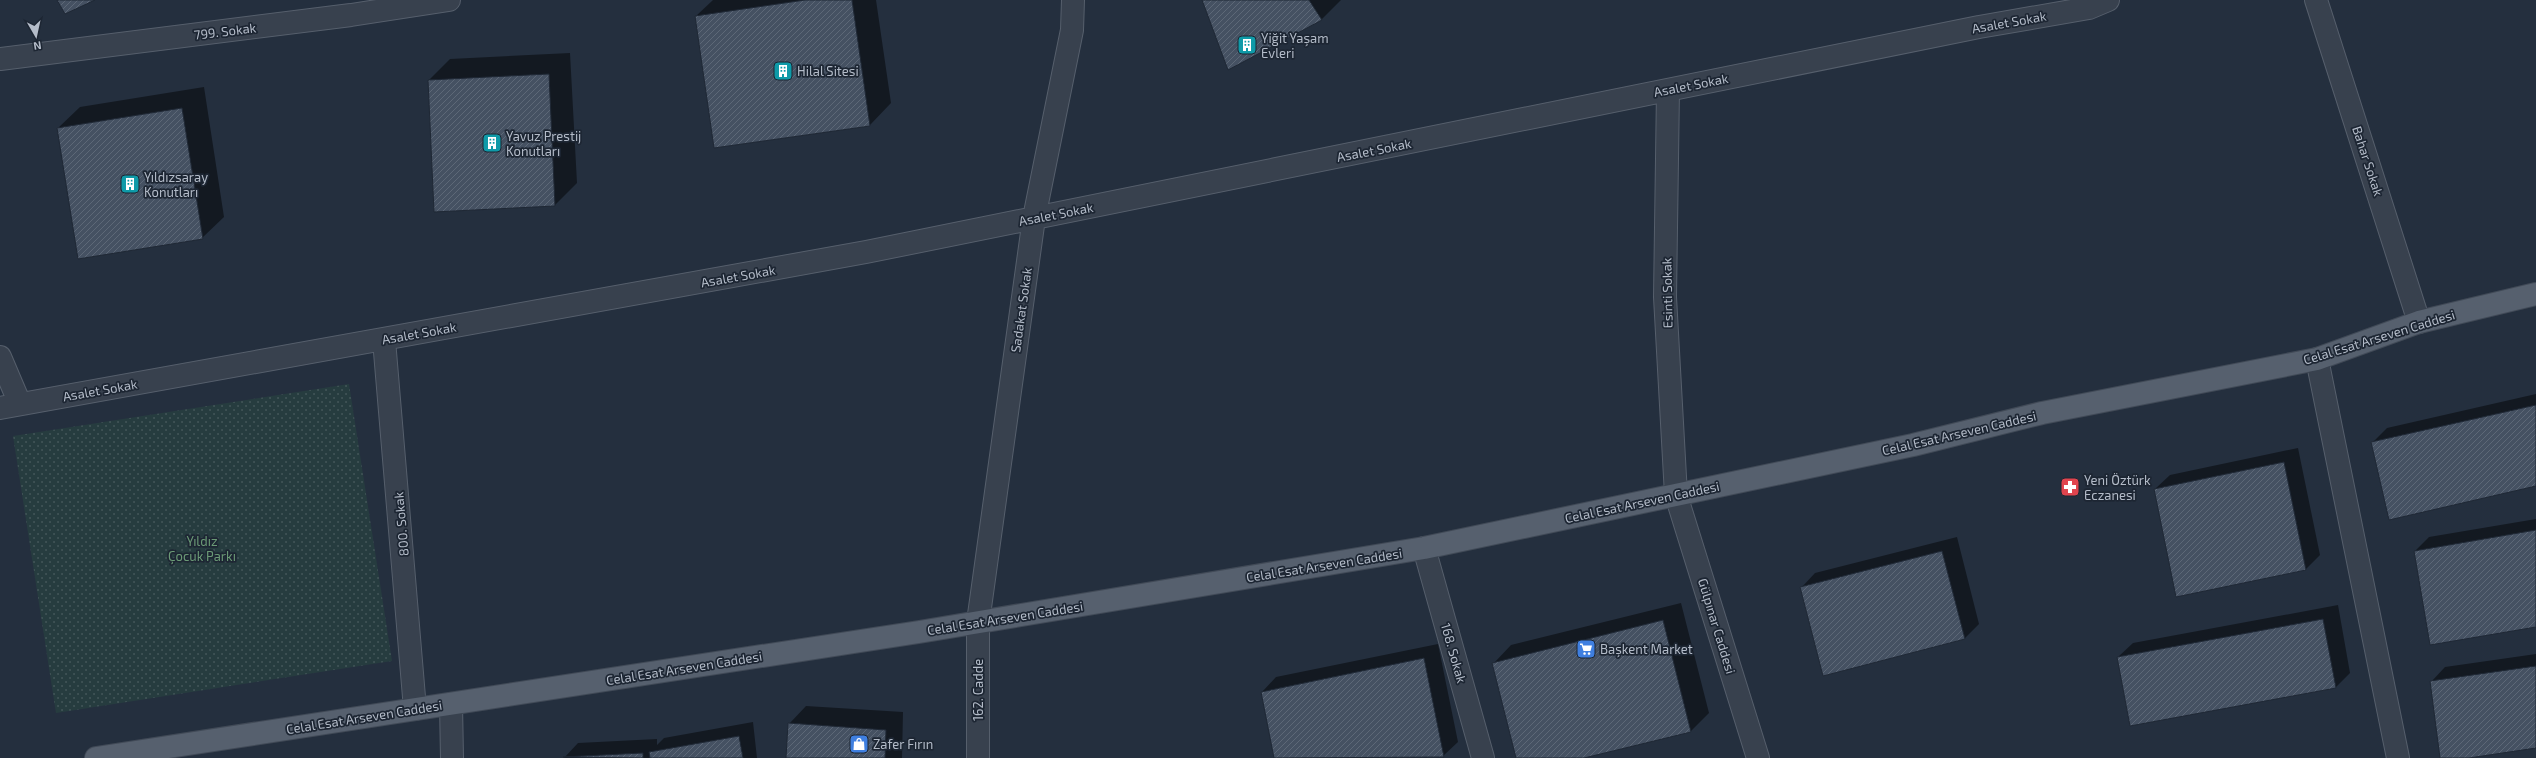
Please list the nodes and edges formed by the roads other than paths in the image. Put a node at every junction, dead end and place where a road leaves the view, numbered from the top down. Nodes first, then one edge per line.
1 (449, 0) edge
2 (1073, 0) edge
3 (2108, 0) edge
4 (2316, 0) edge
5 (0, 59) edge
6 (1668, 90) junction
7 (1034, 218) junction
8 (2536, 294) edge
9 (2419, 322) junction
10 (384, 340) junction
11 (0, 357) edge
12 (2317, 359) junction
13 (10, 406) edge
14 (1676, 495) junction
15 (1424, 548) junction
16 (978, 622) junction
17 (451, 704) junction
18 (415, 709) junction
19 (96, 758) edge
20 (452, 758) edge
21 (978, 758) edge
22 (1483, 758) edge
23 (1758, 758) edge
24 (2398, 758) edge

1 - 5 street, 799. Sokak
2 - 7 street, Sadakat Sokak
3 - 6 street, Asalet Sokak
4 - 9 street, Bahar Sokak
6 - 7 street, Asalet Sokak
6 - 14 street, Esinti Sokak
7 - 10 street, Asalet Sokak
7 - 16 street, Sadakat Sokak
8 - 9 main road, Celal Esat Arseven Caddesi
9 - 12 main road, Celal Esat Arseven Caddesi
10 - 13 street, Asalet Sokak
10 - 18 street, 800. Sokak
11 - 13 street
12 - 14 main road, Celal Esat Arseven Caddesi
12 - 24 street
14 - 15 main road, Celal Esat Arseven Caddesi
14 - 23 street, Gülpınar Caddesi
15 - 16 main road, Celal Esat Arseven Caddesi
15 - 22 street, 168. Sokak
16 - 17 main road, Celal Esat Arseven Caddesi
16 - 21 street, 162. Cadde
17 - 18 main road, Celal Esat Arseven Caddesi
17 - 20 street
18 - 19 main road, Celal Esat Arseven Caddesi

